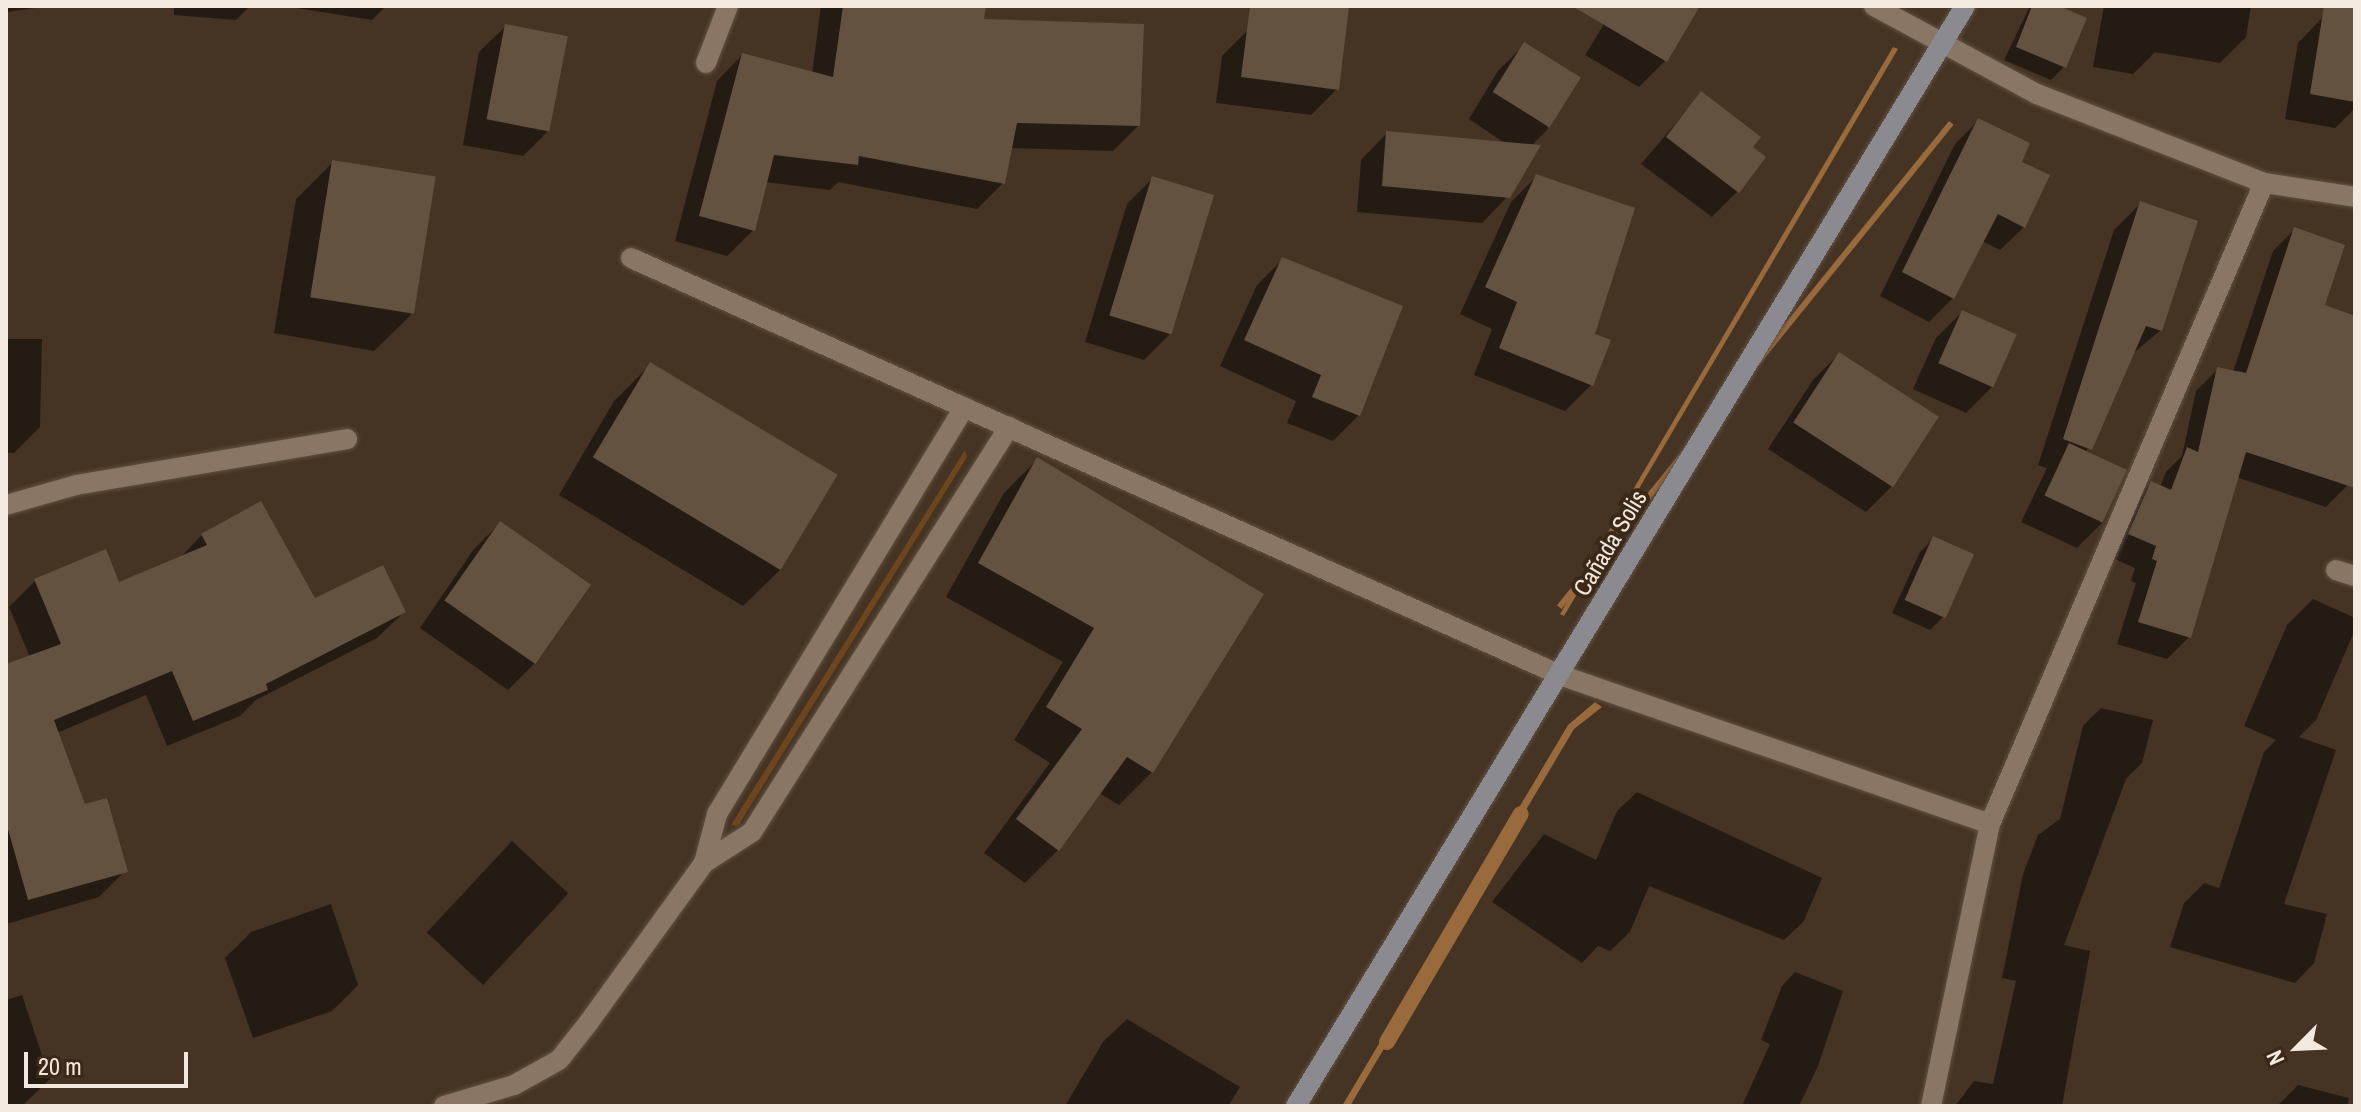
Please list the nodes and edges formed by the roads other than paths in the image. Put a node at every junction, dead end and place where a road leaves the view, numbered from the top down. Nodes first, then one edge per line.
1 (728, 6) edge
2 (1874, 6) edge
3 (1965, 6) edge
4 (1947, 43) junction
5 (706, 63) dead end
6 (2264, 183) junction
7 (2355, 197) edge
8 (631, 258) dead end
9 (964, 407) junction
10 (1009, 427) junction
11 (347, 439) dead end
12 (6, 505) edge
13 (1560, 675) junction
14 (1990, 824) junction
15 (704, 863) junction
16 (444, 1106) edge
17 (1296, 1106) edge
18 (1931, 1106) edge

1 - 5 street
2 - 4 street
3 - 4 street, Cañada Solis
4 - 6 street
4 - 13 street, Cañada Solis
6 - 7 street
6 - 14 street
8 - 9 street
9 - 10 street
9 - 15 street
10 - 13 street
10 - 15 street
11 - 12 street
13 - 14 street
13 - 17 street, Cañada Solis
14 - 18 street
15 - 16 street

